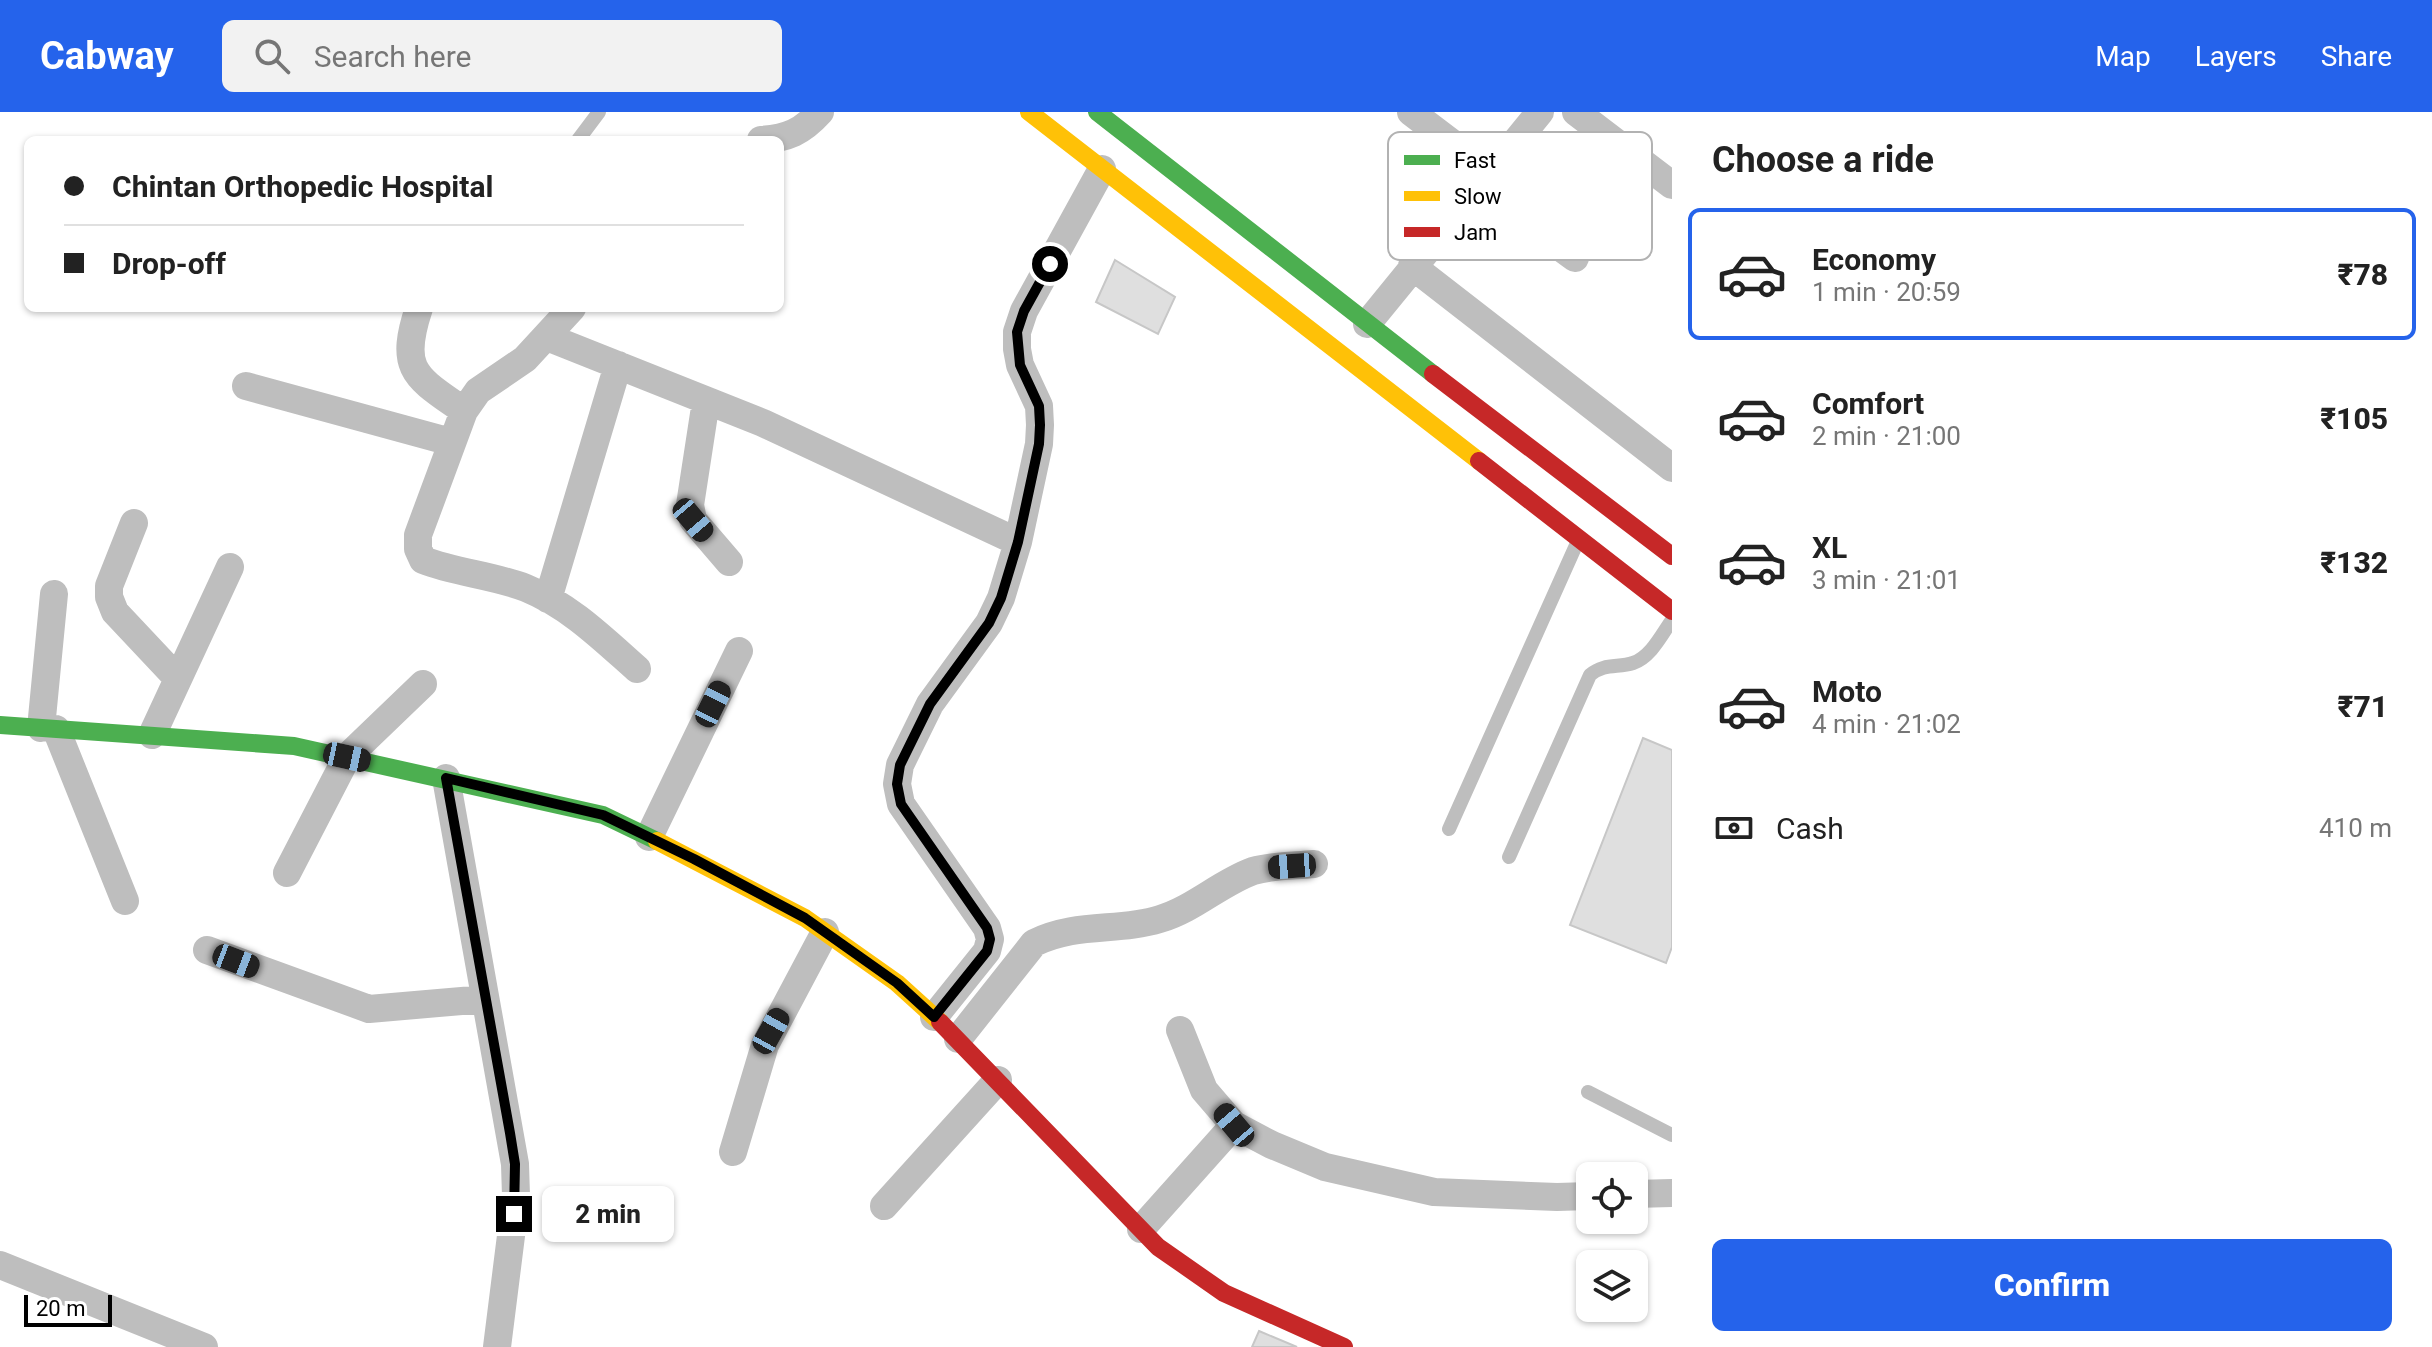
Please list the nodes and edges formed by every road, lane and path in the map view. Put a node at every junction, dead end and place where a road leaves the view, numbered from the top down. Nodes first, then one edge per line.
1 (599, 112) edge
2 (820, 112) edge
3 (1029, 112) edge
4 (1097, 112) edge
5 (1411, 112) edge
6 (1540, 112) edge
7 (1576, 112) edge
8 (1433, 132) edge
9 (1523, 132) edge
10 (1602, 132) edge
11 (581, 136) edge
12 (784, 138) edge
13 (1102, 169) junction
14 (1652, 170) edge
15 (1672, 185) edge
16 (1417, 260) edge
17 (1412, 266) junction
18 (418, 312) edge
19 (569, 312) edge
20 (1367, 324) junction
21 (547, 337) junction
22 (618, 365) junction
23 (246, 386) dead end
24 (706, 401) junction
25 (464, 411) junction
26 (451, 442) junction
27 (1672, 468) edge
28 (134, 523) dead end
29 (1579, 539) junction
30 (1018, 542) junction
31 (1672, 556) edge
32 (729, 562) dead end
33 (230, 567) dead end
34 (54, 594) dead end
35 (548, 599) junction
36 (1672, 611) edge
37 (1672, 620) edge
38 (739, 651) dead end
39 (637, 669) dead end
40 (178, 679) junction
41 (423, 684) dead end
42 (0, 725) edge
43 (48, 728) junction
44 (152, 735) junction
45 (347, 757) junction
46 (446, 778) junction
47 (1449, 829) dead end
48 (649, 837) junction
49 (1509, 857) dead end
50 (1314, 864) dead end
51 (287, 873) dead end
52 (125, 901) dead end
53 (825, 932) junction
54 (207, 950) dead end
55 (485, 999) junction
56 (934, 1017) junction
57 (1180, 1030) dead end
58 (958, 1039) junction
59 (998, 1080) junction
60 (1588, 1092) dead end
61 (1234, 1125) junction
62 (1672, 1135) edge
63 (733, 1152) dead end
64 (1672, 1193) edge
65 (1648, 1194) edge
66 (1576, 1196) edge
67 (884, 1206) dead end
68 (1141, 1229) junction
69 (0, 1265) edge
70 (204, 1347) edge
71 (497, 1347) edge
72 (1344, 1347) edge

1 - 11 lane
2 - 12 street
3 - 13 main road
4 - 20 main road
5 - 8 street
6 - 9 street
7 - 10 street
13 - 29 main road
13 - 30 street
14 - 15 street
16 - 17 street
17 - 20 street
17 - 27 street
18 - 25 street
19 - 21 street
20 - 31 main road
21 - 22 street
21 - 25 street
22 - 24 street
22 - 35 street
23 - 26 street
24 - 30 street
24 - 32 street
25 - 26 street
26 - 35 street
28 - 40 street
29 - 36 main road
29 - 47 lane
30 - 56 street
33 - 40 street
34 - 43 street
35 - 39 street
37 - 49 lane
38 - 48 street
40 - 44 street
41 - 45 street
42 - 43 main road
43 - 44 main road
43 - 52 street
44 - 45 main road
45 - 46 main road
45 - 51 street
46 - 48 main road
46 - 55 street
48 - 53 main road
50 - 58 street
53 - 56 main road
53 - 63 street
54 - 55 street
55 - 71 street
56 - 58 main road
57 - 61 street
58 - 59 main road
59 - 67 street
59 - 68 main road
60 - 62 lane
61 - 66 street
61 - 68 street
64 - 65 street
68 - 72 main road
69 - 70 street

